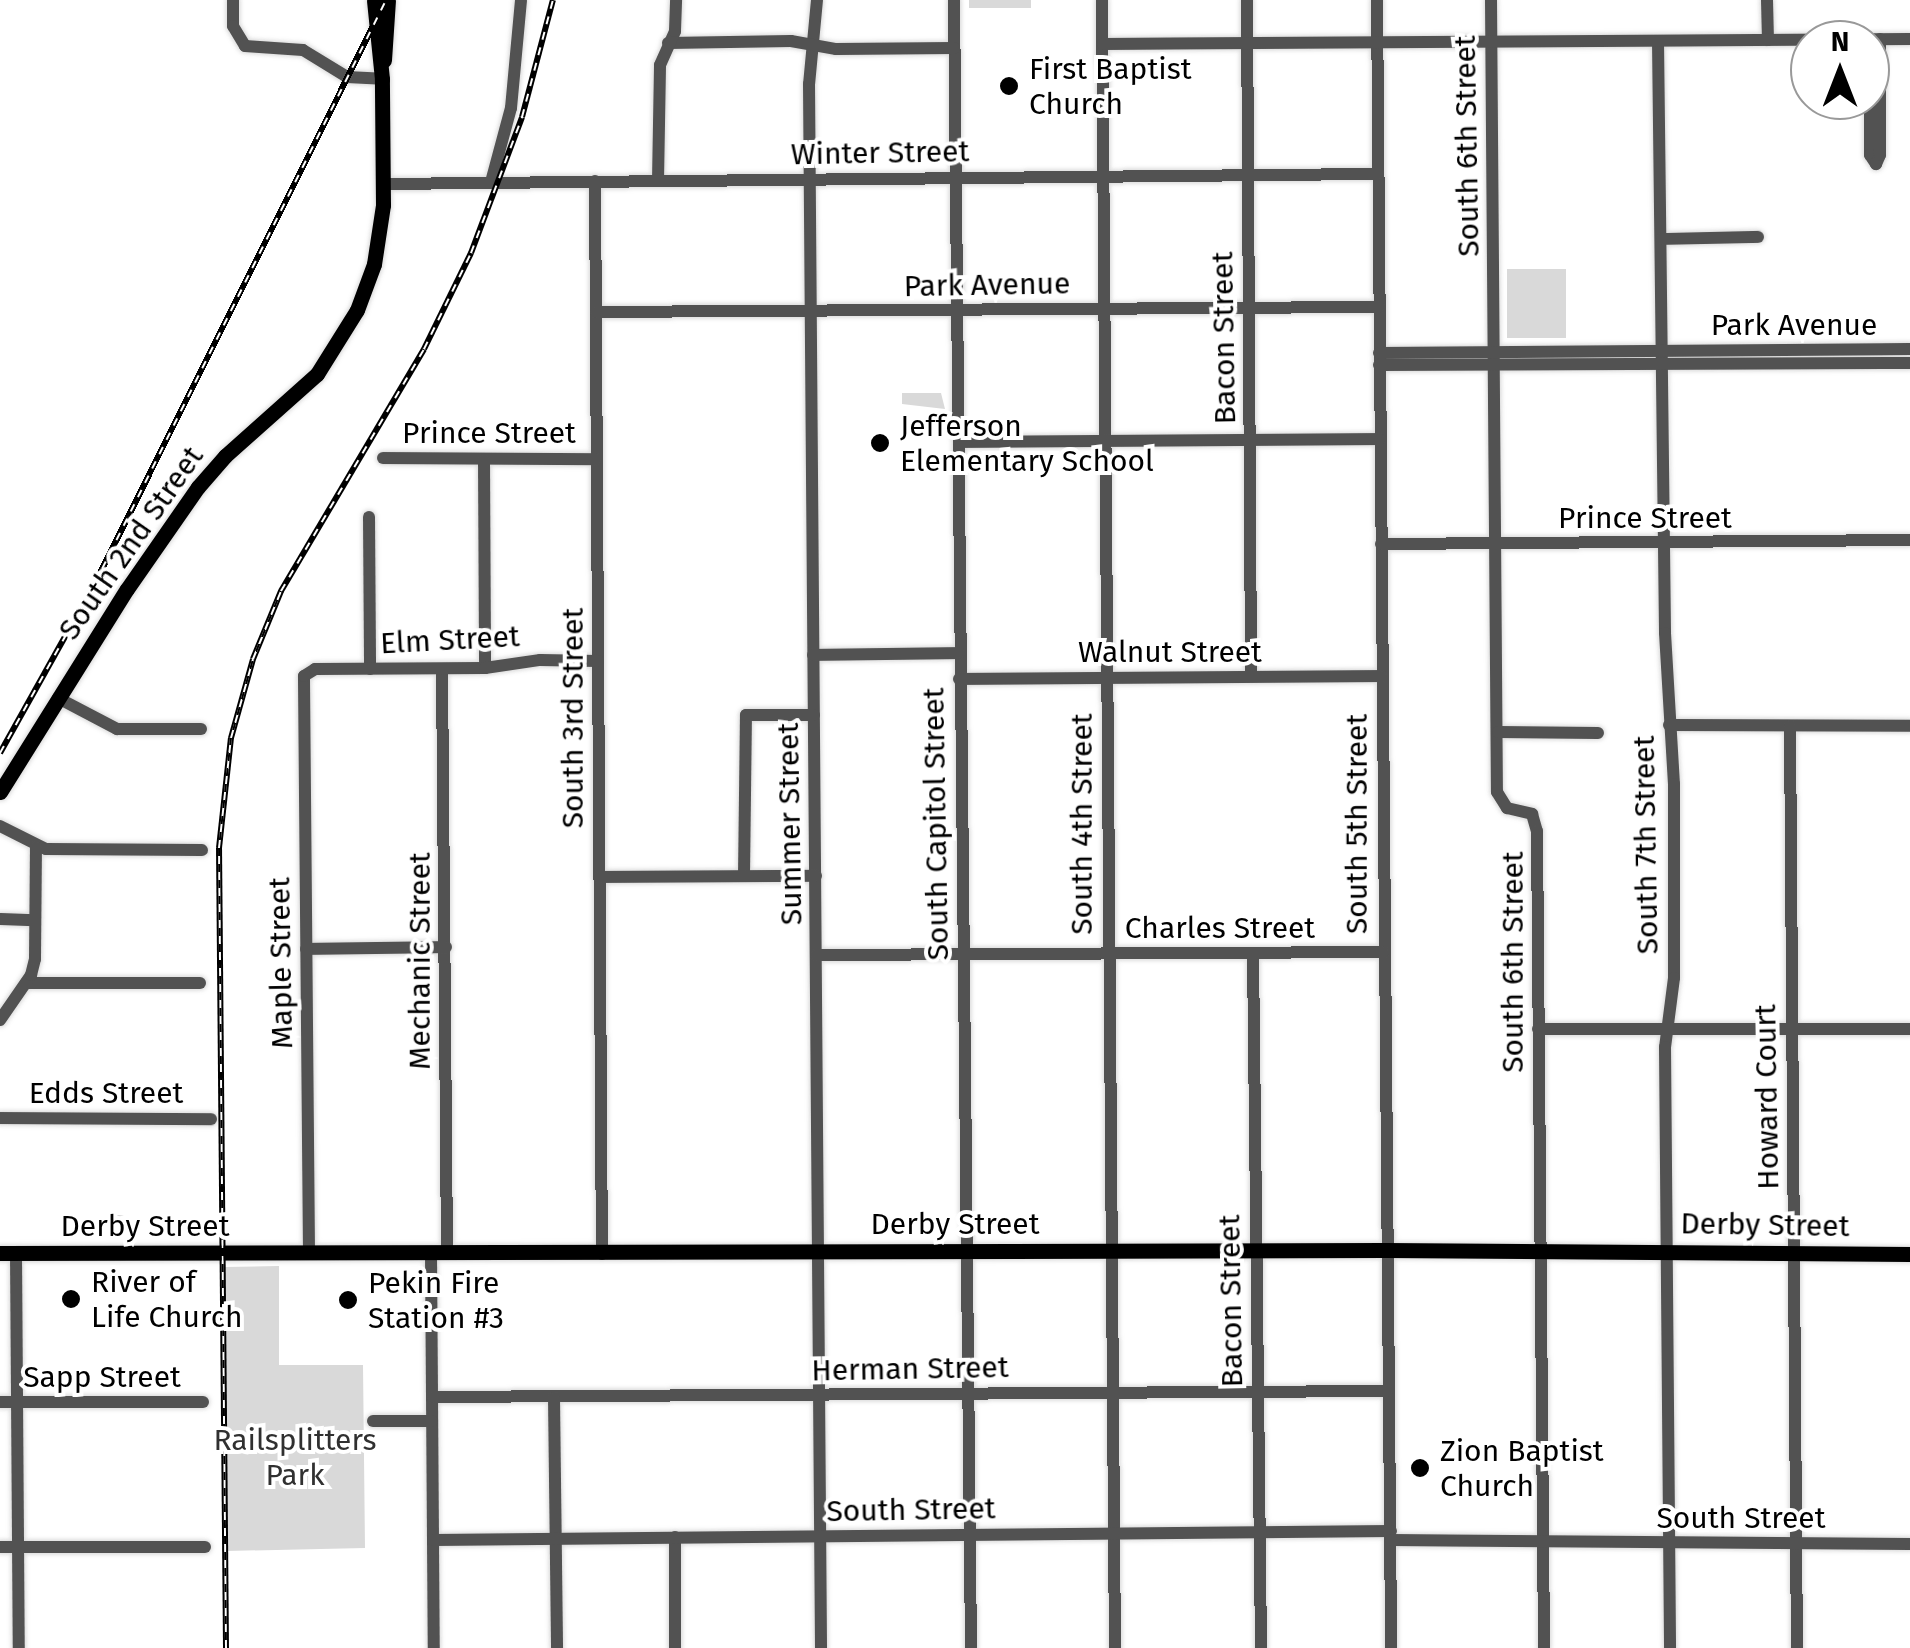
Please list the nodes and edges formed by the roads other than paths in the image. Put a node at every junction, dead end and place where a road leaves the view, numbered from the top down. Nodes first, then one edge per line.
1 (233, 0) edge
2 (374, 0) edge
3 (388, 0) edge
4 (521, 0) edge
5 (676, 0) edge
6 (817, 0) edge
7 (954, 0) edge
8 (1102, 0) edge
9 (1246, 0) edge
10 (1377, 0) edge
11 (1491, 0) edge
12 (1768, 0) edge
13 (1768, 40) junction
14 (1790, 40) edge
15 (1658, 41) junction
16 (1491, 42) junction
17 (668, 43) junction
18 (1377, 43) junction
19 (1103, 44) junction
20 (1247, 44) junction
21 (812, 45) junction
22 (954, 48) junction
23 (382, 79) junction
24 (1870, 120) edge
25 (1878, 120) edge
26 (1378, 174) junction
27 (1248, 175) junction
28 (1104, 176) junction
29 (955, 177) junction
30 (809, 179) junction
31 (658, 181) junction
32 (491, 182) junction
33 (595, 182) junction
34 (383, 184) junction
35 (1758, 237) dead end
36 (1662, 239) junction
37 (1249, 307) junction
38 (1378, 307) junction
39 (1103, 309) junction
40 (957, 310) junction
41 (596, 312) junction
42 (811, 312) junction
43 (1910, 349) edge
44 (1663, 358) junction
45 (1379, 359) junction
46 (1494, 359) junction
47 (1910, 363) edge
48 (1380, 439) junction
49 (1104, 440) junction
50 (1250, 440) junction
51 (958, 442) junction
52 (383, 458) dead end
53 (596, 459) junction
54 (484, 460) junction
55 (369, 517) dead end
56 (1910, 540) edge
57 (1664, 542) junction
58 (1381, 544) junction
59 (1496, 544) junction
60 (958, 653) junction
61 (813, 655) junction
62 (598, 660) junction
63 (442, 668) junction
64 (485, 668) junction
65 (370, 669) junction
66 (306, 673) joint
67 (1251, 676) junction
68 (1381, 676) junction
69 (1107, 677) junction
70 (959, 679) junction
71 (58, 698) junction
72 (814, 715) junction
73 (1669, 725) junction
74 (1790, 726) junction
75 (1910, 726) edge
76 (201, 729) dead end
77 (1498, 732) junction
78 (1598, 732) dead end
79 (0, 792) edge
80 (0, 826) edge
81 (36, 847) junction
82 (202, 850) dead end
83 (599, 876) junction
84 (744, 876) junction
85 (816, 876) junction
86 (0, 919) edge
87 (35, 920) junction
88 (446, 947) junction
89 (306, 949) junction
90 (1384, 952) junction
91 (1108, 953) junction
92 (962, 954) junction
93 (1253, 954) junction
94 (816, 955) junction
95 (26, 982) junction
96 (200, 984) dead end
97 (0, 1020) edge
98 (1538, 1029) junction
99 (1667, 1029) junction
100 (1791, 1029) junction
101 (1910, 1029) edge
102 (0, 1118) edge
103 (211, 1118) dead end
104 (1255, 1250) junction
105 (1385, 1250) junction
106 (967, 1251) junction
107 (1110, 1251) junction
108 (1540, 1251) junction
109 (1667, 1252) junction
110 (8, 1253) edge
111 (309, 1253) junction
112 (439, 1253) junction
113 (818, 1253) junction
114 (602, 1254) junction
115 (1793, 1254) junction
116 (1910, 1254) edge
117 (1387, 1391) junction
118 (1114, 1392) junction
119 (1257, 1392) junction
120 (968, 1393) junction
121 (822, 1396) junction
122 (432, 1397) junction
123 (554, 1398) junction
124 (0, 1402) edge
125 (18, 1402) junction
126 (203, 1402) dead end
127 (432, 1421) junction
128 (373, 1422) dead end
129 (1114, 1532) junction
130 (1260, 1532) junction
131 (970, 1533) junction
132 (1391, 1536) junction
133 (674, 1537) junction
134 (556, 1538) junction
135 (821, 1538) junction
136 (434, 1540) junction
137 (1542, 1541) junction
138 (1669, 1542) junction
139 (1796, 1543) junction
140 (1910, 1544) edge
141 (0, 1547) edge
142 (19, 1547) junction
143 (206, 1547) dead end
144 (20, 1648) edge
145 (434, 1648) edge
146 (557, 1648) edge
147 (675, 1648) edge
148 (821, 1648) edge
149 (972, 1648) edge
150 (1115, 1648) edge
151 (1261, 1648) edge
152 (1391, 1648) edge
153 (1544, 1648) edge
154 (1670, 1648) edge
155 (1797, 1648) edge

1 - 23 street
2 - 23 main road, South 2nd Street
3 - 23 main road
4 - 32 street
5 - 17 street
6 - 21 street, Summer Street
7 - 22 street, South Capitol Street
8 - 19 street, South 4th Street
9 - 20 street, Bacon Street
10 - 18 street, South 5th Street
11 - 16 street, South 6th Street
12 - 13 street
13 - 14 street
13 - 15 street
15 - 16 street
15 - 36 street, South 7th Street
16 - 18 street
16 - 46 street, South 6th Street
17 - 21 street
17 - 31 street
18 - 20 street
18 - 26 street, South 5th Street
19 - 20 street
19 - 28 street, South 4th Street
20 - 27 street, Bacon Street
21 - 22 street
21 - 30 street, Summer Street
22 - 29 street, South Capitol Street
23 - 34 main road, South 2nd Street
24 - 25 street
26 - 27 street, Winter Street
26 - 38 street, South 5th Street
27 - 28 street, Winter Street
27 - 37 street, Bacon Street
28 - 29 street, Winter Street
28 - 39 street, South 4th Street
29 - 30 street, Winter Street
29 - 40 street, South Capitol Street
30 - 31 street, Winter Street
30 - 42 street, Summer Street
31 - 33 street, Winter Street
32 - 33 street, Winter Street
32 - 34 street, Winter Street
33 - 41 street, South 3rd Street
34 - 71 main road, South 2nd Street
35 - 36 street
36 - 44 street, South 7th Street
37 - 38 street, Park Avenue
37 - 39 street, Park Avenue
37 - 50 street, Bacon Street
38 - 45 street, South 5th Street
39 - 40 street, Park Avenue
39 - 49 street, South 4th Street
40 - 42 street, Park Avenue
40 - 51 street, South Capitol Street
41 - 42 street, Park Avenue
41 - 53 street, South 3rd Street
42 - 61 street, Summer Street
43 - 44 street, Park Avenue
44 - 46 street, Park Avenue
44 - 47 street, Park Avenue
44 - 57 street, South 7th Street
45 - 46 street, Park Avenue
45 - 48 street, South 5th Street
46 - 59 street, South 6th Street
48 - 50 street
48 - 58 street, South 5th Street
49 - 50 street
49 - 51 street
49 - 69 street, South 4th Street
50 - 67 street, Bacon Street
51 - 60 street, South Capitol Street
52 - 54 street, Prince Street
53 - 54 street, Prince Street
53 - 62 street, South 3rd Street
54 - 64 street
55 - 65 street
56 - 57 street, Prince Street
57 - 59 street, Prince Street
57 - 73 street, South 7th Street
58 - 59 street, Prince Street
58 - 68 street, South 5th Street
59 - 77 street, South 6th Street
60 - 61 street
60 - 70 street, South Capitol Street
61 - 72 street, Summer Street
62 - 64 street, Elm Street
62 - 83 street, South 3rd Street
63 - 64 street, Elm Street
63 - 65 street, Elm Street
63 - 88 street, Mechanic Street
65 - 66 street, Elm Street
66 - 89 street, Maple Street
67 - 68 street, Walnut Street
67 - 69 street, Walnut Street
68 - 90 street, South 5th Street
69 - 70 street, Walnut Street
69 - 91 street, South 4th Street
70 - 92 street, South Capitol Street
71 - 76 street
71 - 79 main road, South 2nd Street
72 - 84 street
72 - 85 street, Summer Street
73 - 74 street
73 - 99 street, South 7th Street
74 - 75 street
74 - 100 street, Howard Court
77 - 78 street
77 - 98 street, South 6th Street
80 - 81 street
81 - 82 street
81 - 87 street
83 - 84 street
83 - 114 street, South 3rd Street
84 - 85 street
85 - 94 street, Summer Street
86 - 87 street
87 - 95 street
88 - 89 street
88 - 112 street, Mechanic Street
89 - 111 street, Maple Street
90 - 93 street, Charles Street
90 - 105 street, South 5th Street
91 - 92 street, Charles Street
91 - 93 street, Charles Street
91 - 107 street, South 4th Street
92 - 94 street, Charles Street
92 - 106 street, South Capitol Street
93 - 104 street, Bacon Street
94 - 113 street, Summer Street
95 - 96 street
95 - 97 street
98 - 99 street
98 - 108 street, South 6th Street
99 - 100 street
99 - 109 street, South 7th Street
100 - 101 street
100 - 115 street, Howard Court
102 - 103 street, Edds Street
104 - 105 main road, Derby Street
104 - 107 main road, Derby Street
104 - 119 street, Bacon Street
105 - 108 main road, Derby Street
105 - 117 street, South 5th Street
106 - 107 main road, Derby Street
106 - 113 main road, Derby Street
106 - 120 street, South Capitol Street
107 - 118 street, South 4th Street
108 - 109 main road, Derby Street
108 - 137 street, South 6th Street
109 - 115 main road, Derby Street
109 - 138 street, South 7th Street
110 - 111 main road, Derby Street
110 - 125 street
111 - 112 main road, Derby Street
112 - 114 main road, Derby Street
112 - 122 street, Mechanic Street
113 - 114 main road, Derby Street
113 - 121 street, Summer Street
115 - 116 main road, Derby Street
115 - 139 street, Howard Court
117 - 119 street, Herman Street
117 - 132 street, South 5th Street
118 - 119 street, Herman Street
118 - 120 street, Herman Street
118 - 129 street, South 4th Street
119 - 130 street, Bacon Street
120 - 121 street, Herman Street
120 - 131 street, South Capitol Street
121 - 123 street, Herman Street
121 - 135 street, Summer Street
122 - 123 street, Herman Street
122 - 127 street, Mechanic Street
123 - 134 street
124 - 125 street, Sapp Street
125 - 126 street, Sapp Street
125 - 142 street
127 - 128 street
127 - 136 street, Mechanic Street
129 - 130 street, South Street
129 - 131 street, South Street
129 - 150 street, South 4th Street
130 - 132 street, South Street
130 - 151 street, Bacon Street
131 - 135 street, South Street
131 - 149 street, South Capitol Street
132 - 137 street, South Street
132 - 152 street, South 5th Street
133 - 134 street, South Street
133 - 135 street, South Street
133 - 147 street
134 - 136 street, South Street
134 - 146 street
135 - 148 street, Summer Street
136 - 145 street, Mechanic Street
137 - 138 street, South Street
137 - 153 street, South 6th Street
138 - 139 street, South Street
138 - 154 street, South 7th Street
139 - 140 street, South Street
139 - 155 street, Howard Court
141 - 142 street
142 - 143 street
142 - 144 street

